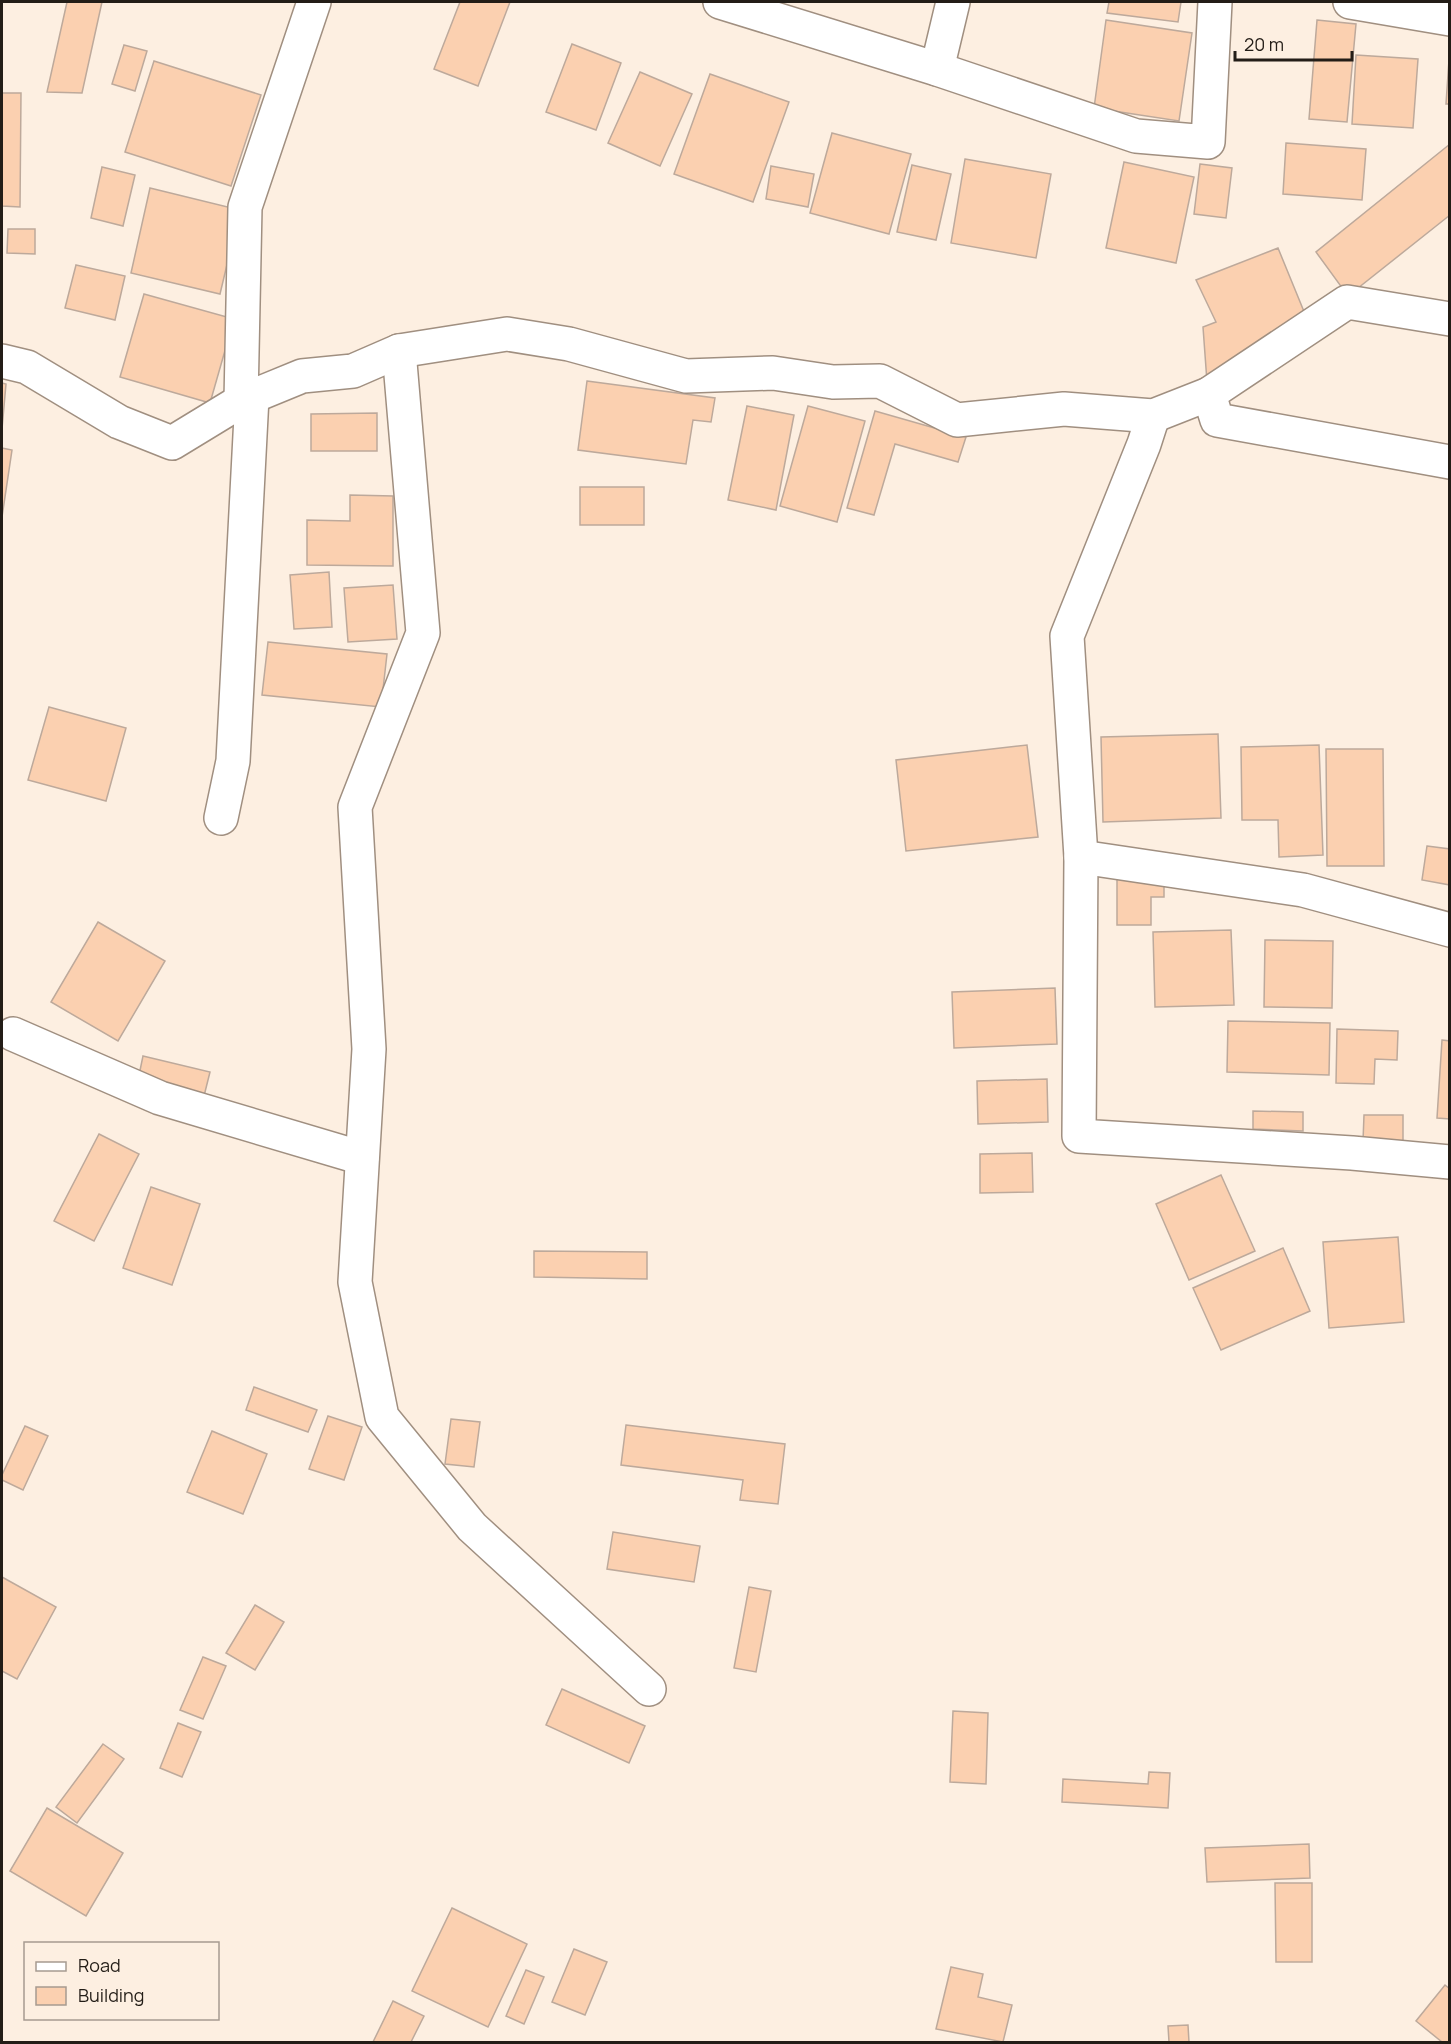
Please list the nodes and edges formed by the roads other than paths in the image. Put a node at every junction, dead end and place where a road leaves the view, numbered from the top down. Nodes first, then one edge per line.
1 (314, 2) edge
2 (720, 2) edge
3 (953, 2) edge
4 (1215, 2) edge
5 (1350, 2) edge
6 (1449, 19) edge
7 (937, 69) junction
8 (1449, 319) edge
9 (399, 351) junction
10 (2, 361) edge
11 (1209, 394) junction
12 (247, 399) junction
13 (1153, 416) junction
14 (1449, 462) edge
15 (221, 818) dead end
16 (1081, 857) junction
17 (1449, 930) edge
18 (13, 1034) dead end
19 (362, 1158) junction
20 (1449, 1162) edge
21 (649, 1689) dead end

1 - 12 street
2 - 7 street
3 - 7 street
4 - 7 street
5 - 6 street
8 - 11 street
9 - 12 street
9 - 13 street
9 - 19 street
10 - 12 street
11 - 13 street
11 - 14 street
12 - 15 street
13 - 16 street
16 - 17 street
16 - 20 street
18 - 19 street
19 - 21 street

